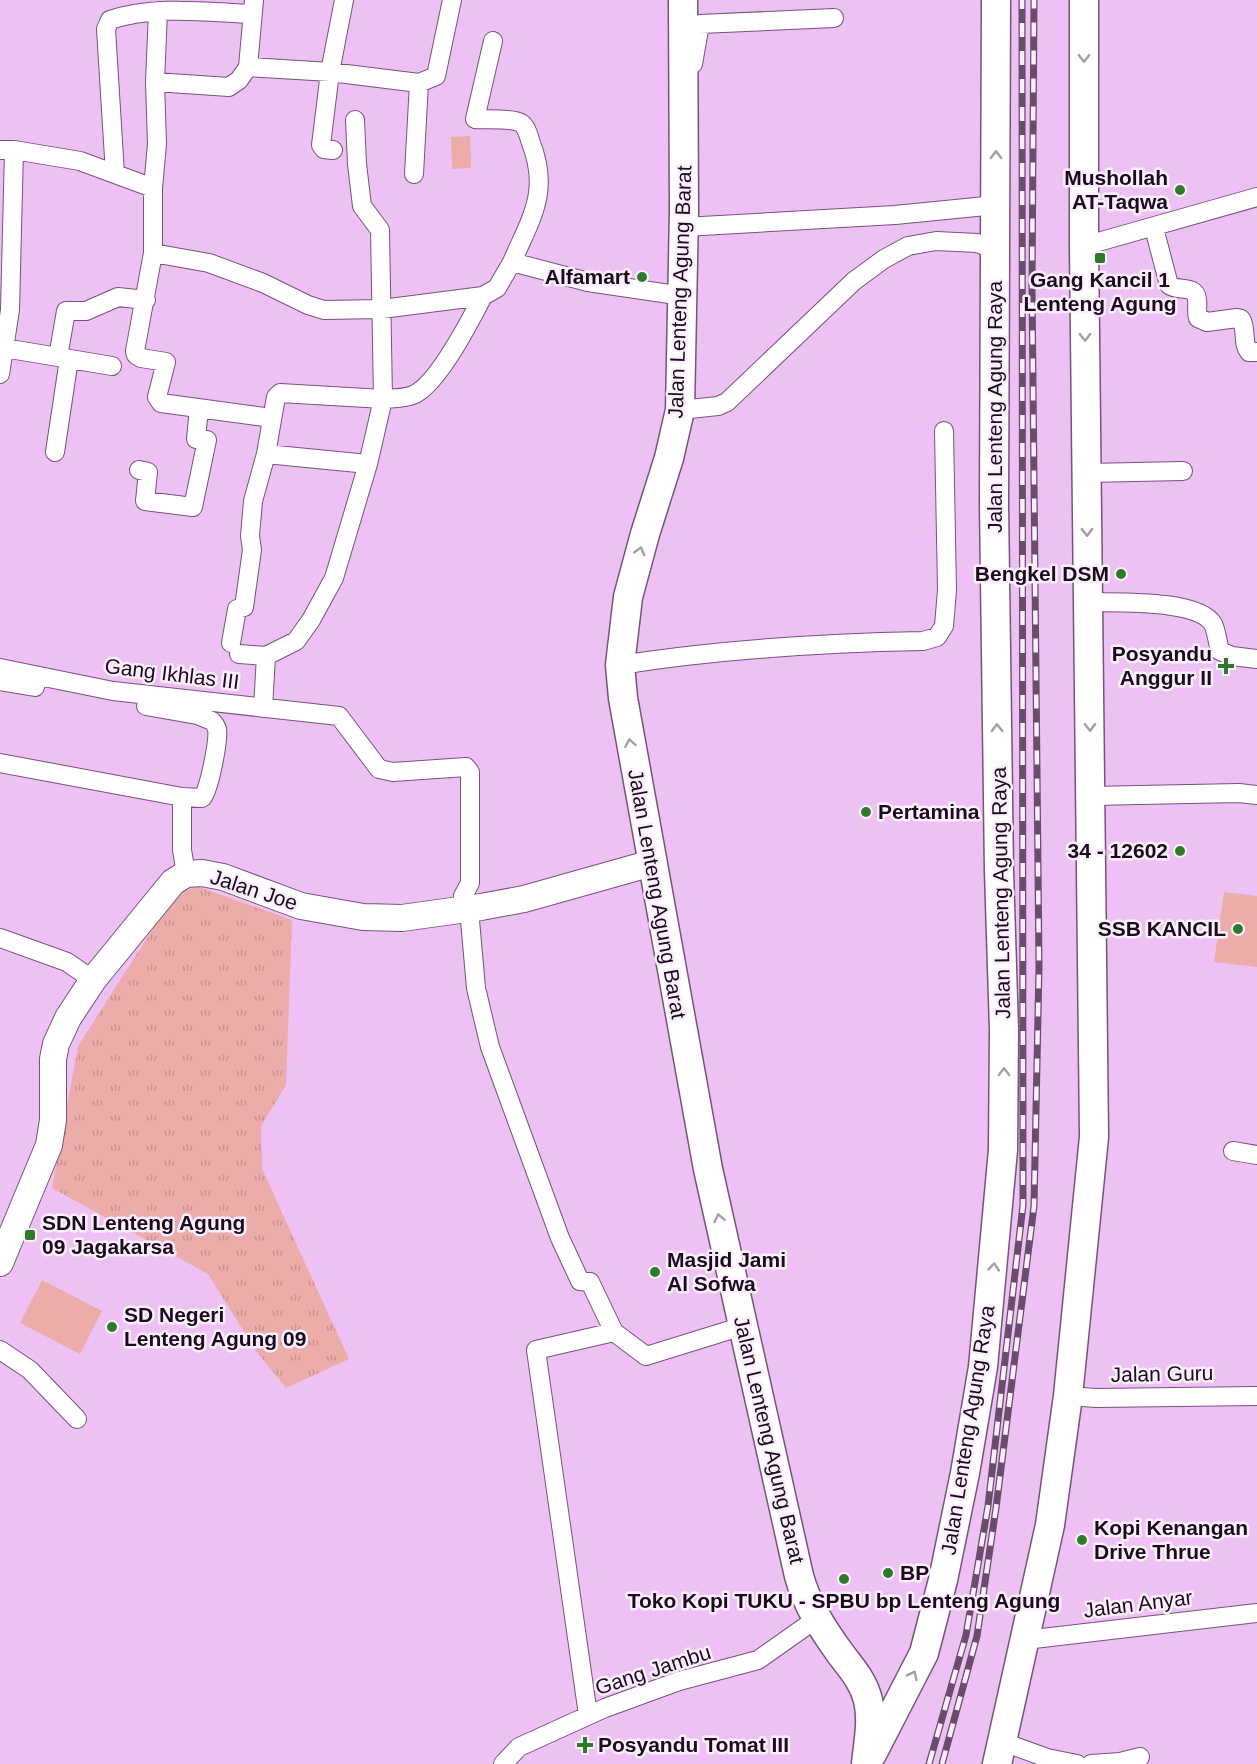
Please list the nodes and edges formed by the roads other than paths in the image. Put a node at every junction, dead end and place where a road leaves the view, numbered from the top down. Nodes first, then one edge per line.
1 (344, 0) edge
2 (452, 0) edge
3 (683, 0) edge
4 (996, 0) edge
5 (1084, 0) edge
6 (252, 7) edge
7 (158, 11) junction
8 (834, 18) dead end
9 (494, 41) dead end
10 (248, 67) junction
11 (330, 72) junction
12 (155, 82) junction
13 (419, 83) junction
14 (684, 116) junction
15 (355, 120) dead end
16 (7, 150) edge
17 (333, 150) dead end
18 (115, 174) junction
19 (414, 174) dead end
20 (153, 188) junction
21 (1257, 197) edge
22 (996, 205) junction
23 (684, 227) junction
24 (1154, 228) junction
25 (1084, 246) junction
26 (996, 250) junction
27 (153, 253) junction
28 (512, 261) junction
29 (483, 296) junction
30 (683, 296) junction
31 (146, 300) junction
32 (5, 309) edge
33 (382, 309) junction
34 (4, 348) junction
35 (1257, 352) edge
36 (64, 358) junction
37 (112, 366) dead end
38 (0, 374) edge
39 (383, 399) junction
40 (199, 408) junction
41 (680, 410) junction
42 (272, 418) junction
43 (944, 431) dead end
44 (55, 452) dead end
45 (266, 454) junction
46 (368, 464) junction
47 (139, 470) dead end
48 (1183, 471) dead end
49 (1087, 473) junction
50 (1088, 602) junction
51 (266, 656) junction
52 (1257, 659) edge
53 (620, 665) junction
54 (0, 668) edge
55 (0, 681) edge
56 (263, 708) junction
57 (0, 763) edge
58 (1257, 795) edge
59 (1090, 796) junction
60 (182, 797) junction
61 (652, 863) junction
62 (186, 874) junction
63 (471, 908) junction
64 (0, 938) edge
65 (93, 980) junction
66 (1233, 1151) dead end
67 (1257, 1155) edge
68 (0, 1263) edge
69 (743, 1326) junction
70 (615, 1333) junction
71 (0, 1350) edge
72 (1068, 1396) junction
73 (1257, 1396) edge
74 (77, 1419) dead end
75 (1257, 1613) edge
76 (812, 1622) junction
77 (1024, 1645) junction
78 (842, 1655) junction
79 (588, 1715) junction
80 (893, 1716) junction
81 (991, 1755) edge
82 (1140, 1757) dead end
83 (503, 1764) edge
84 (846, 1764) edge
85 (866, 1764) edge
86 (885, 1764) edge
87 (1077, 1764) edge
88 (1091, 1764) edge

1 - 11 street
2 - 13 street
3 - 14 main road, Jalan Lenteng Agung Barat
22 -> 4 main road, Jalan Lenteng Agung Raya
5 -> 25 main road
6 - 7 street
6 - 10 street
7 - 12 street
7 - 18 street
8 - 14 street
9 - 28 street
10 - 11 street
10 - 12 street
11 - 13 street
11 - 17 street
12 - 20 street
13 - 19 street
14 - 23 main road, Jalan Lenteng Agung Barat
15 - 33 street
16 - 18 street
16 - 32 street
18 - 20 street
20 - 27 street
21 - 24 street
22 - 23 street
22 - 26 main road, Jalan Lenteng Agung Raya
23 - 30 main road, Jalan Lenteng Agung Barat
24 - 25 street
24 - 35 street
25 -> 49 main road
26 - 41 street
80 -> 26 main road, Jalan Lenteng Agung Raya
27 - 31 street
27 - 33 street
28 - 29 street
28 - 30 street
29 - 33 street
29 - 39 street
30 - 41 main road, Jalan Lenteng Agung Barat
31 - 36 street
31 - 40 street
32 - 34 street
33 - 39 street
34 - 36 street
34 - 38 street
36 - 37 street
36 - 44 street
39 - 42 street
39 - 46 street
40 - 42 street
40 - 47 street
53 -> 41 main road, Jalan Lenteng Agung Barat
42 - 45 street
43 - 53 street
45 - 46 street
45 - 51 street
46 - 51 street
48 - 49 street
49 -> 50 main road
50 - 52 street
50 -> 59 main road
51 - 56 street
61 -> 53 main road, Jalan Lenteng Agung Barat
54 - 56 street, Gang Ikhlas III
55 - 60 street
56 - 63 street, Gang Ikhlas III
57 - 60 street
58 - 59 street
59 - 72 main road
60 - 62 street
61 - 63 street, Jalan Joe
69 -> 61 main road, Jalan Lenteng Agung Barat
62 - 63 street, Jalan Joe
62 - 65 street, Jalan Joe
63 - 70 street
64 - 65 street
65 - 68 street, Jalan Joe
66 - 67 street
69 - 70 street
69 - 76 main road, Jalan Lenteng Agung Barat
70 - 79 street
71 - 74 street
72 - 73 street, Jalan Guru
72 - 77 main road
75 - 77 street, Jalan Anyar
76 - 78 main road, Jalan Lenteng Agung Barat
76 - 79 street, Gang Jambu
77 - 81 main road
78 - 84 main road
78 - 85 main road, Jalan Lenteng Agung Barat
79 - 83 street, Gang Jambu
80 - 85 main road, Jalan Lenteng Agung Raya
80 - 86 main road
81 - 87 street
82 - 88 street

